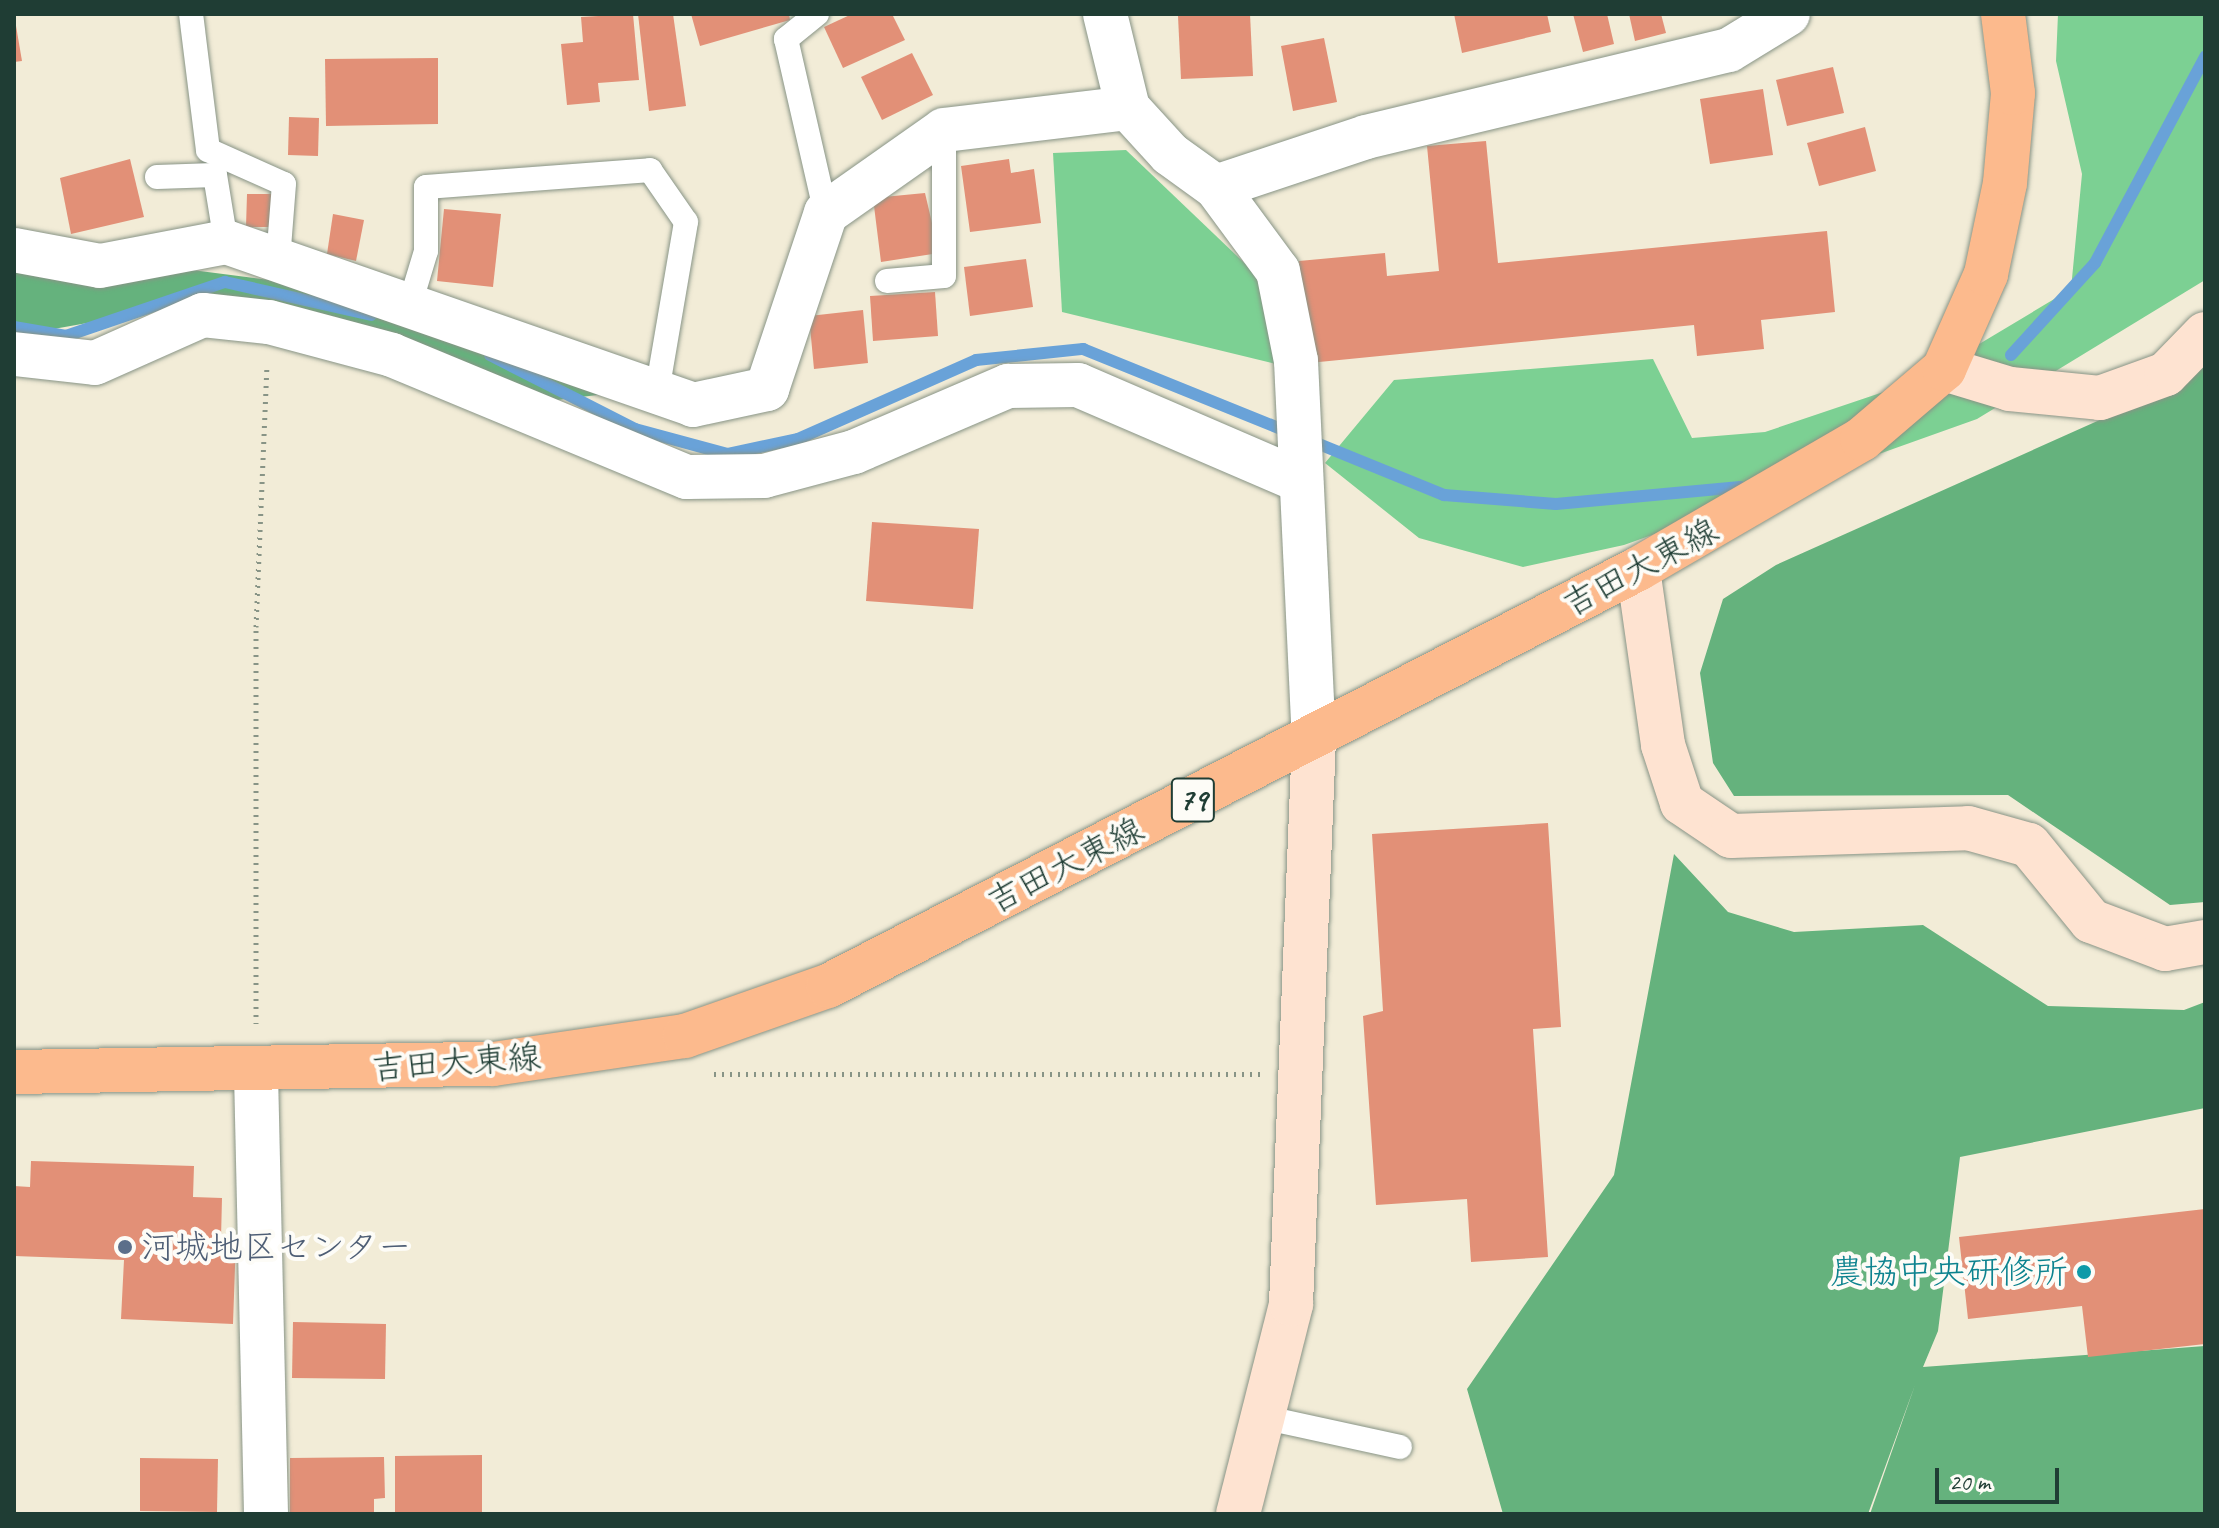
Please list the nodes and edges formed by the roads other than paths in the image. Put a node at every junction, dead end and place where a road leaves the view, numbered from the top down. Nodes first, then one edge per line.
1 (191, 14) edge
2 (817, 14) edge
3 (1105, 14) edge
4 (1788, 14) edge
5 (2003, 14) edge
6 (1128, 108) junction
7 (944, 130) junction
8 (157, 177) dead end
9 (1216, 187) junction
10 (826, 213) junction
11 (226, 242) junction
12 (14, 250) edge
13 (278, 260) junction
14 (887, 281) dead end
15 (410, 304) junction
16 (2205, 334) edge
17 (14, 354) edge
18 (1944, 369) junction
19 (657, 392) junction
20 (1300, 473) junction
21 (1638, 569) junction
22 (1314, 739) junction
23 (2205, 942) edge
24 (14, 1072) edge
25 (256, 1073) junction
26 (1267, 1418) junction
27 (1400, 1447) dead end
28 (266, 1514) edge
29 (1238, 1514) edge

1 - 13 lane
2 - 10 lane
3 - 6 street
4 - 9 street
5 - 18 main road, 吉田大東線 / 79
6 - 7 street
6 - 9 street
7 - 10 street
7 - 14 lane
8 - 11 lane
9 - 20 street
10 - 19 street
11 - 12 street
11 - 13 street
13 - 15 street
15 - 19 street
15 - 19 lane
16 - 18 street
17 - 20 street
18 - 21 main road, 吉田大東線 / 79
20 - 22 street
21 - 22 main road, 吉田大東線 / 79
21 - 23 street
22 - 25 main road, 吉田大東線 / 79
22 - 26 street
24 - 25 main road, 吉田大東線 / 79
25 - 28 street
26 - 27 lane
26 - 29 street

